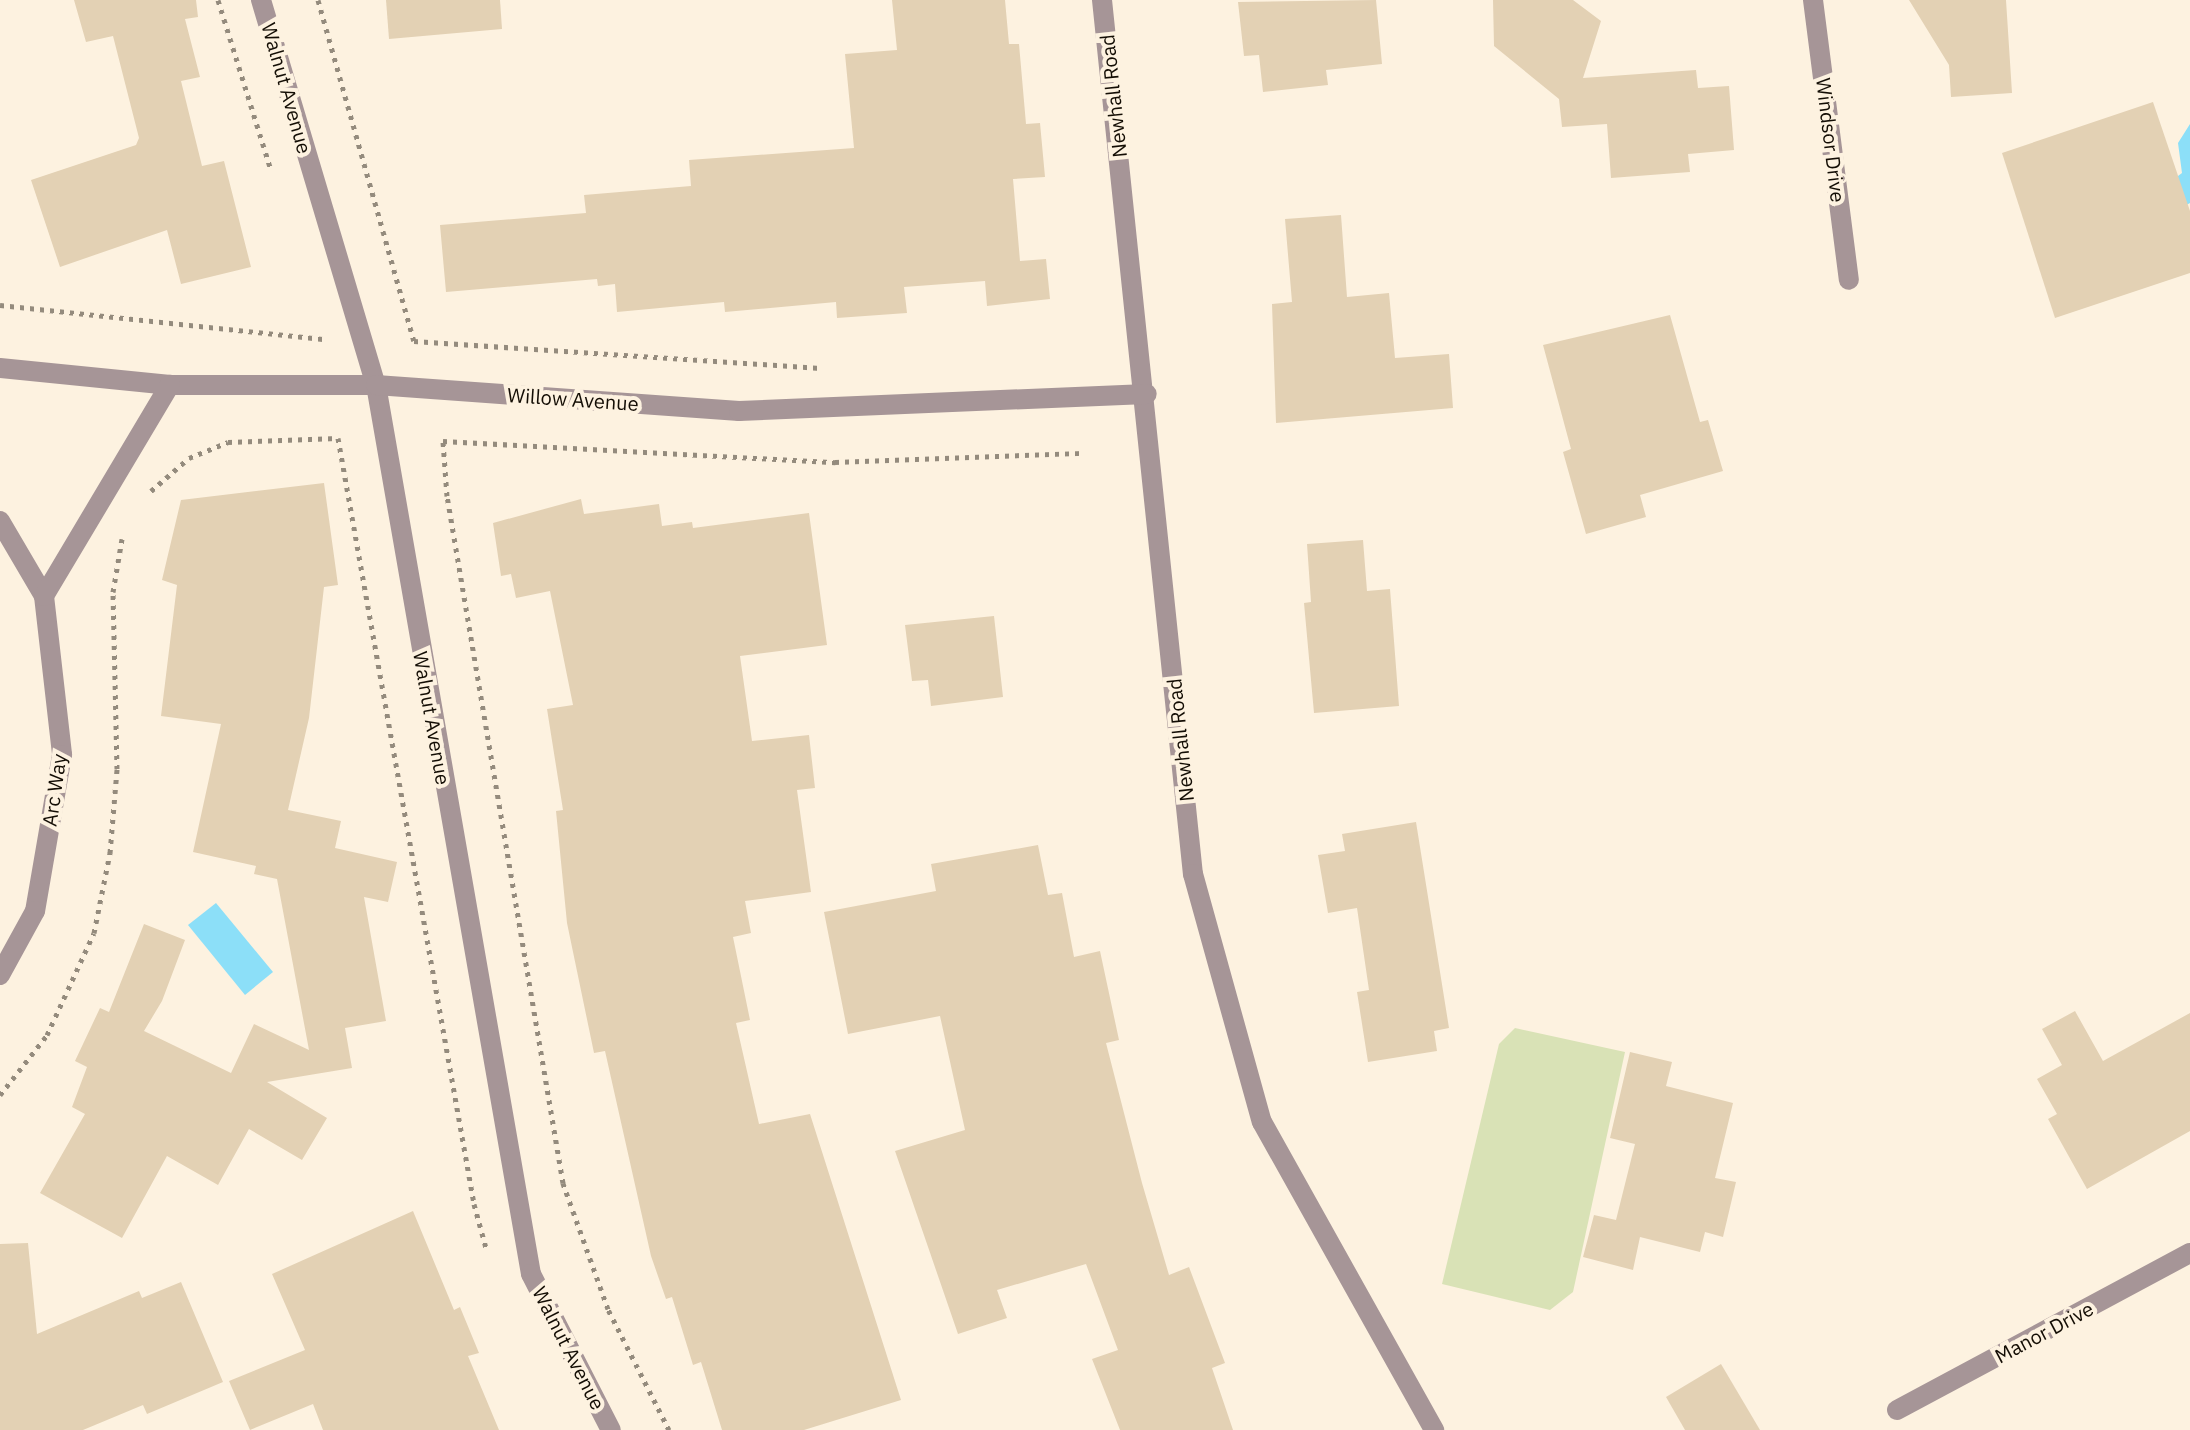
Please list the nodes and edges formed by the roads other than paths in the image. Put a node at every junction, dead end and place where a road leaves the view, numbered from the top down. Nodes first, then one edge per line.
1 (261, 0) edge
2 (1102, 0) edge
3 (1813, 0) edge
4 (1849, 280) dead end
5 (0, 368) edge
6 (170, 385) junction
7 (376, 385) junction
8 (1147, 394) junction
9 (0, 521) edge
10 (44, 596) junction
11 (0, 975) edge
12 (2190, 1253) edge
13 (1897, 1410) dead end
14 (611, 1430) edge
15 (1434, 1430) edge

1 - 7 street, Walnut Avenue
2 - 8 street, Newhall Road
3 - 4 street, Windsor Drive
5 - 6 street, Willow Avenue
6 - 7 street, Willow Avenue
6 - 10 street
7 - 8 street, Willow Avenue
7 - 14 street, Walnut Avenue
8 - 15 street, Newhall Road
9 - 10 street, Arc Way
10 - 11 street, Arc Way
12 - 13 street, Manor Drive

